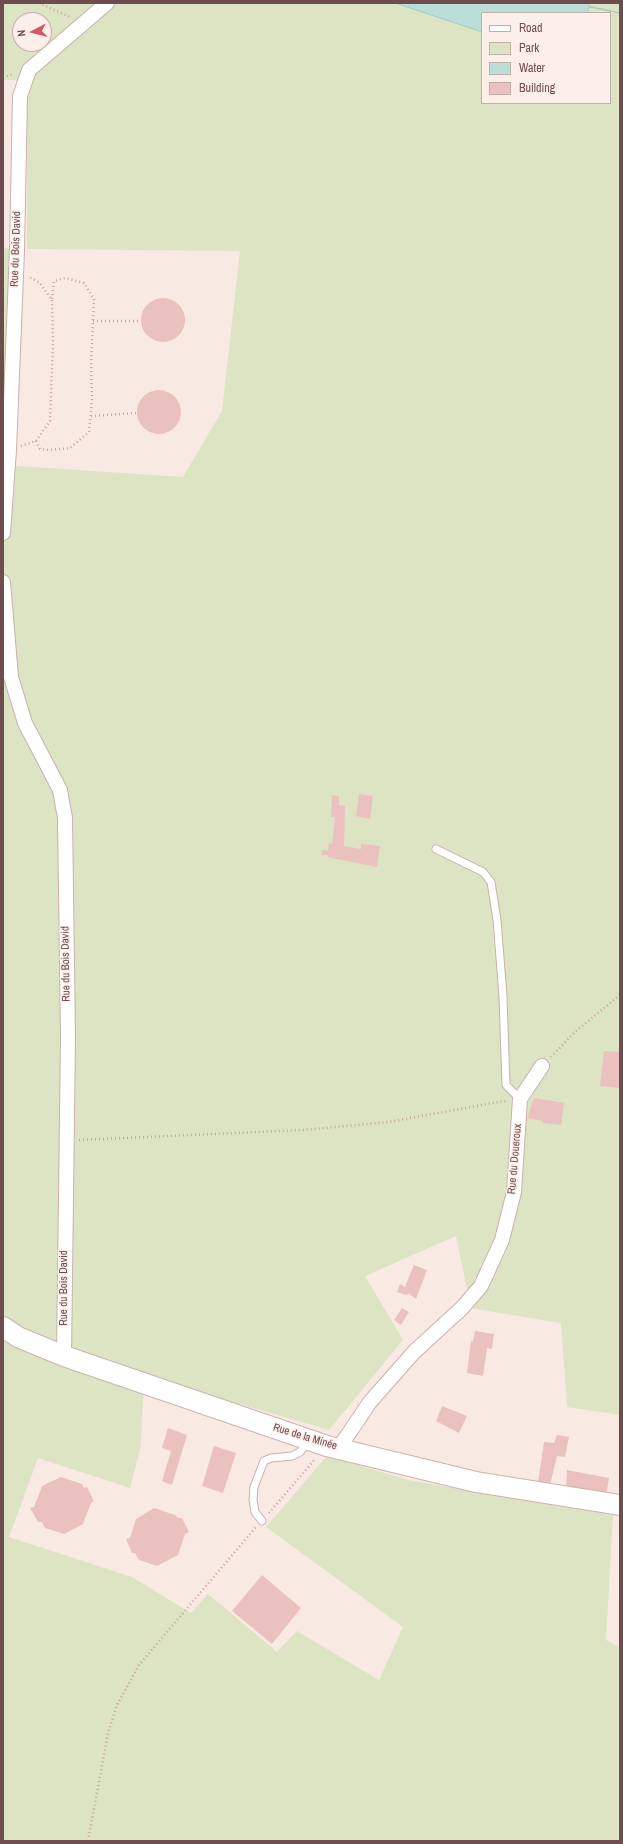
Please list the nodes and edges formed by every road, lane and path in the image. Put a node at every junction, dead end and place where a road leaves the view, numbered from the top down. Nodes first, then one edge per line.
1 (39, 3) edge
2 (106, 3) edge
3 (83, 23) junction
4 (16, 270) junction
5 (52, 300) junction
6 (141, 321) dead end
7 (93, 322) junction
8 (136, 413) dead end
9 (91, 416) junction
10 (36, 441) junction
11 (9, 450) junction
12 (3, 532) edge
13 (3, 582) edge
14 (436, 849) dead end
15 (620, 995) edge
16 (542, 1066) joint
17 (520, 1102) junction
18 (66, 1140) junction
19 (3, 1327) edge
20 (64, 1356) junction
21 (325, 1445) junction
22 (620, 1505) edge
23 (262, 1521) junction
24 (88, 1841) edge

1 - 3 path
2 - 3 street, Rue du Bois David
3 - 4 street, Rue du Bois David
4 - 5 path
4 - 11 street, Rue du Bois David
5 - 7 path
5 - 10 path
6 - 7 path
7 - 9 path
8 - 9 path
9 - 10 path
10 - 11 path
11 - 12 street, Rue du Bois David
13 - 18 street, Rue du Bois David
14 - 17 lane
15 - 16 path
16 - 17 street
17 - 18 path
17 - 21 street, Rue du Doueroux
18 - 20 street, Rue du Bois David
19 - 20 street, Rue de la Minée
20 - 21 street, Rue de la Minée
21 - 22 street, Rue de la Minée
21 - 23 path
21 - 23 lane
23 - 24 path

